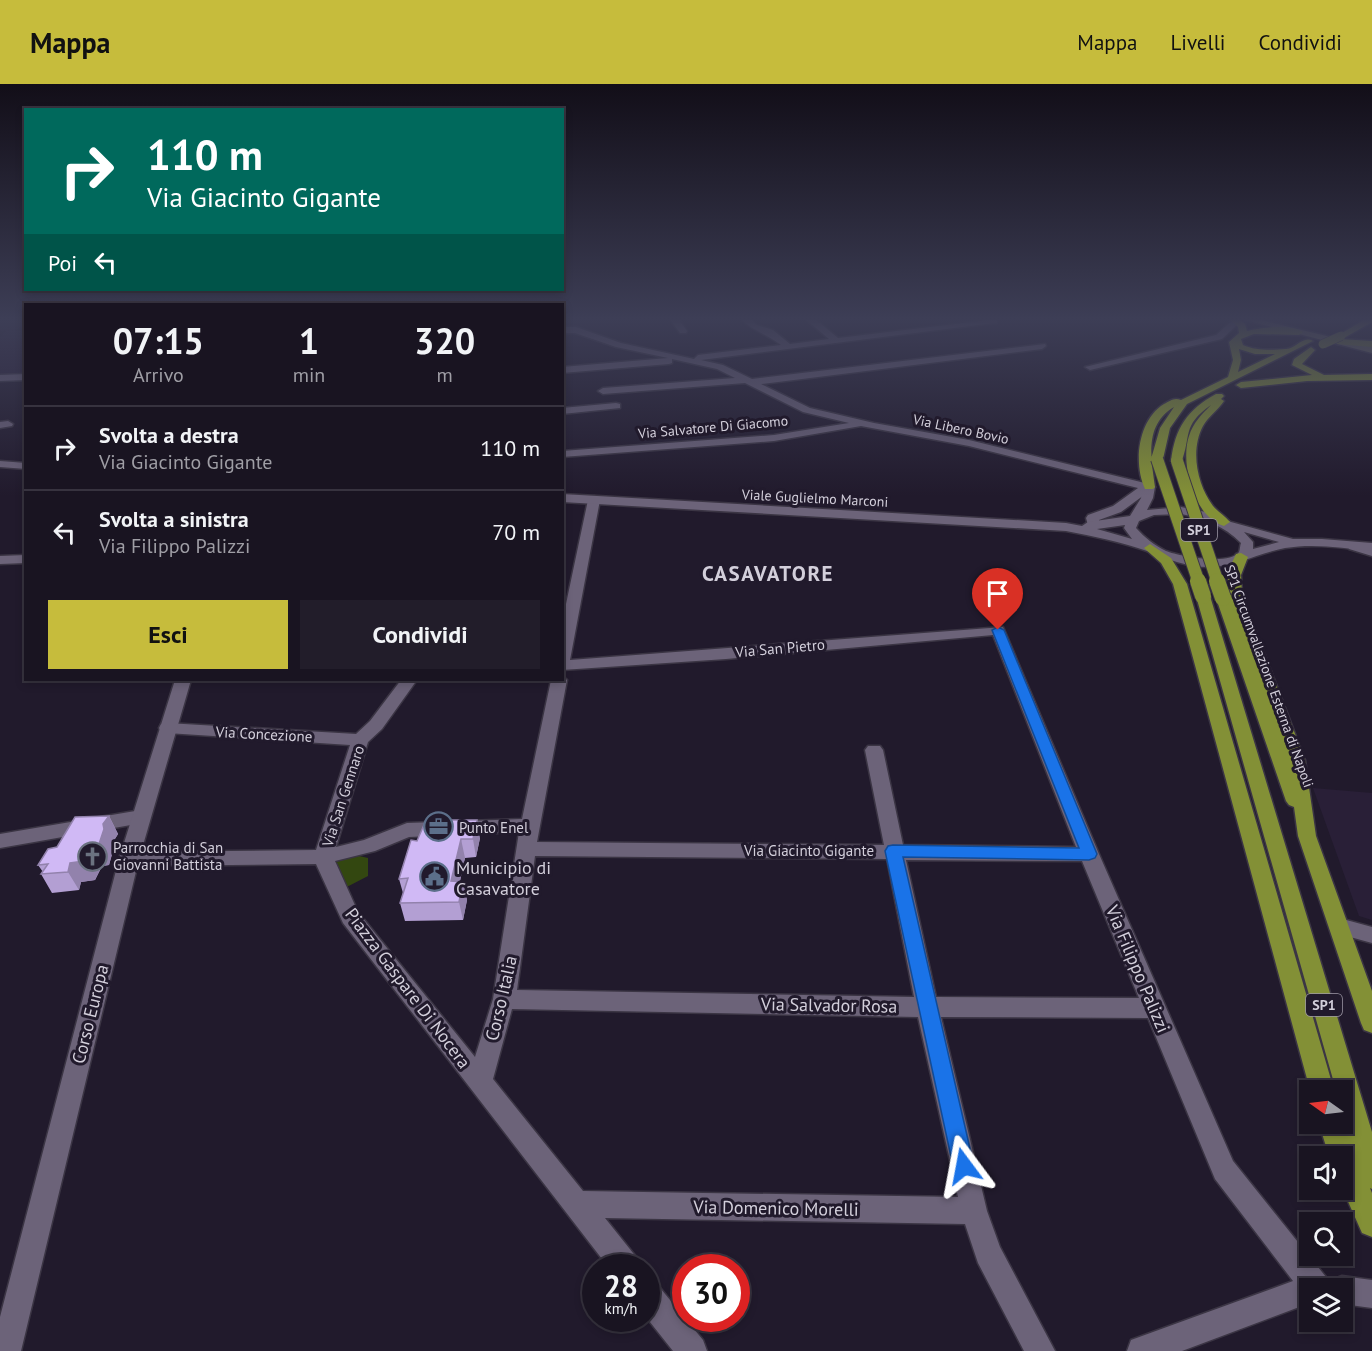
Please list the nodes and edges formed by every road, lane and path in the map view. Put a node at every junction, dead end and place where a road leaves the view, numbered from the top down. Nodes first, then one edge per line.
1 (23, 377) edge
2 (741, 377) edge
3 (781, 377) edge
4 (1255, 377) edge
5 (1330, 377) edge
6 (1367, 377) edge
7 (0, 378) edge
8 (1232, 378) edge
9 (1334, 378) junction
10 (749, 381) junction
11 (1241, 385) junction
12 (1206, 391) junction
13 (603, 392) dead end
14 (1225, 393) junction
15 (616, 406) dead end
16 (564, 411) edge
17 (865, 424) junction
18 (564, 454) edge
19 (0, 464) edge
20 (24, 465) edge
21 (1149, 487) junction
22 (564, 498) edge
23 (594, 500) junction
24 (1133, 519) junction
25 (1224, 522) junction
26 (1094, 525) junction
27 (1066, 527) junction
28 (1296, 543) junction
29 (1354, 546) junction
30 (1372, 547) edge
31 (1150, 548) junction
32 (1372, 552) edge
33 (1241, 557) junction
34 (0, 560) edge
35 (24, 560) edge
36 (998, 630) joint
37 (564, 654) edge
38 (564, 664) edge
39 (183, 681) edge
40 (408, 681) edge
41 (559, 681) edge
42 (167, 728) junction
43 (360, 740) junction
44 (874, 750) dead end
45 (141, 817) junction
46 (530, 825) junction
47 (1307, 836) junction
48 (1, 842) edge
49 (528, 849) junction
50 (893, 851) junction
51 (1089, 854) junction
52 (322, 856) junction
53 (129, 858) junction
54 (1339, 926) junction
55 (1372, 935) edge
56 (504, 999) junction
57 (927, 1007) junction
58 (1154, 1008) junction
59 (1372, 1023) edge
60 (1319, 1080) edge
61 (480, 1081) junction
62 (1372, 1176) edge
63 (1353, 1181) edge
64 (577, 1204) junction
65 (974, 1211) junction
66 (1372, 1222) edge
67 (616, 1254) edge
68 (1313, 1278) edge
69 (1353, 1292) edge
70 (1372, 1294) edge
71 (1299, 1297) edge
72 (660, 1311) edge
73 (6, 1351) edge
74 (692, 1351) edge
75 (1040, 1351) edge
76 (1142, 1351) edge

1 - 7 street
2 - 10 street, Via Libero Bovio
3 - 10 street
4 - 11 highway, SP1 Circumvallazione Esterna di Napoli / SP1
5 - 9 highway
6 - 9 highway
8 - 12 highway, SP1 Circumvallazione Esterna di Napoli / SP1
9 - 11 highway
10 - 13 street
10 - 17 street, Via Libero Bovio
11 - 14 highway, SP1 Circumvallazione Esterna di Napoli / SP1
12 - 21 highway
12 - 62 highway, SP1 Circumvallazione Esterna di Napoli / SP1, bridge
14 - 25 highway
14 - 47 highway, SP1 Circumvallazione Esterna di Napoli / SP1, bridge
15 - 16 street
17 - 18 street, Via Salvatore Di Giacomo
17 - 21 street, Via Libero Bovio
19 - 20 street
21 - 24 street
21 - 26 street
22 - 23 street, Viale Guglielmo Marconi
23 - 27 street, Viale Guglielmo Marconi
23 - 37 street
24 - 25 street, Viale Guglielmo Marconi
24 - 26 street, Viale Guglielmo Marconi
24 - 31 street
25 - 28 street
25 - 33 street
26 - 27 street, Viale Guglielmo Marconi
27 - 31 street, Viale Guglielmo Marconi
28 - 29 street
28 - 33 street
29 - 30 street
29 - 32 street
31 - 33 street, Viale Guglielmo Marconi
31 - 60 highway
33 - 47 highway
34 - 35 street
36 - 38 street, Via San Pietro
36 - 51 street, Via Filippo Palizzi
39 - 42 street, Corso Europa
40 - 43 street, Via San Gennaro
41 - 46 street, Corso Italia
42 - 43 street, Via Concezione
42 - 45 street, Corso Europa
43 - 52 street, Via San Gennaro
44 - 50 street
45 - 48 street
45 - 53 street, Corso Europa
46 - 49 street, Corso Italia
46 - 52 street
47 - 54 highway
49 - 50 street, Via Giacinto Gigante
49 - 56 street, Corso Italia
50 - 51 street, Via Giacinto Gigante
50 - 57 street
51 - 58 street, Via Filippo Palizzi
52 - 53 street
52 - 61 street, Piazza Gaspare Di Nocera
53 - 73 street, Corso Europa
54 - 55 street
54 - 59 highway
56 - 57 street, Via Salvador Rosa
56 - 61 street, Corso Italia
57 - 58 street, Via Salvador Rosa
57 - 65 street
58 - 68 street, Via Filippo Palizzi
61 - 64 street
63 - 66 highway
64 - 65 street, Via Domenico Morelli
64 - 67 street
65 - 75 street
69 - 70 street
71 - 76 street
72 - 74 street

